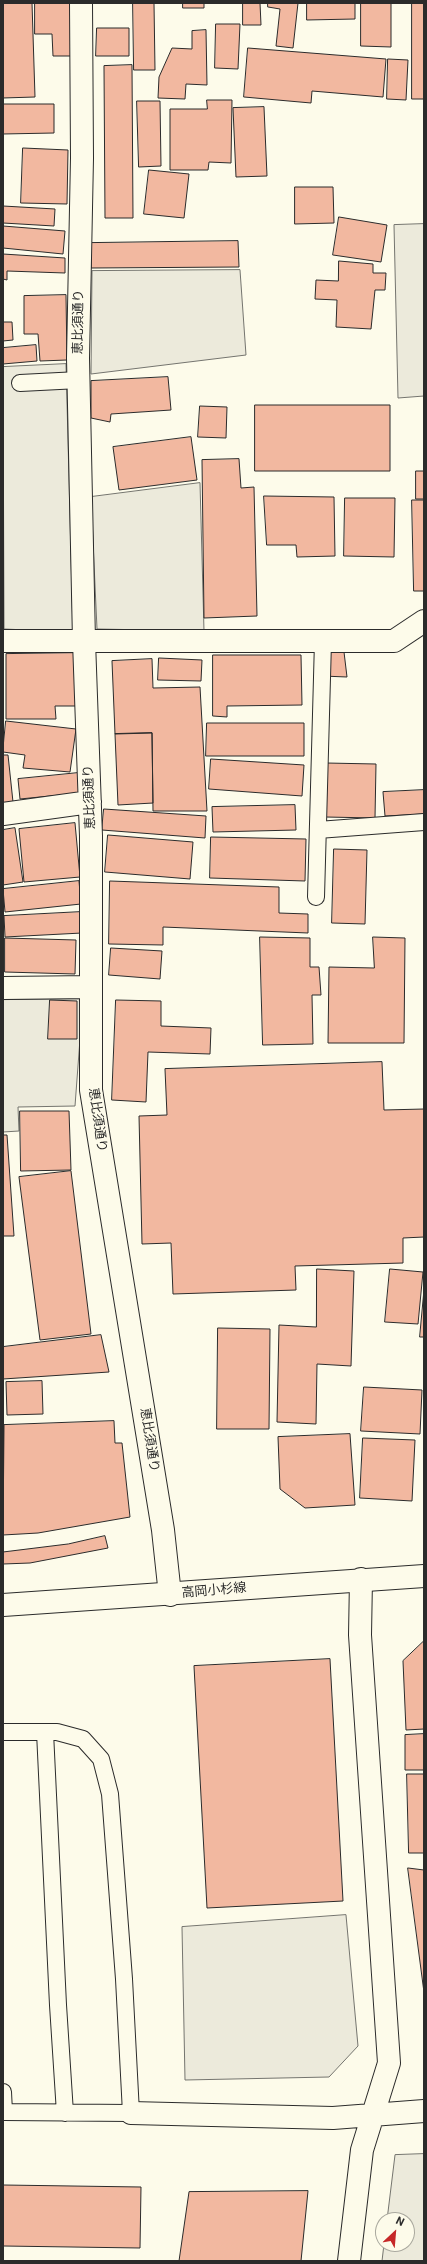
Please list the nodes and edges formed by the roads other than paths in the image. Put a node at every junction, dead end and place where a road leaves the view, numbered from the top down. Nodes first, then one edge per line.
1 (81, 3) edge
2 (79, 380) junction
3 (20, 382) dead end
4 (424, 621) edge
5 (3, 641) edge
6 (84, 641) junction
7 (323, 641) junction
8 (90, 802) junction
9 (3, 814) edge
10 (424, 822) edge
11 (318, 830) junction
12 (316, 897) dead end
13 (90, 987) junction
14 (3, 988) edge
15 (424, 1576) edge
16 (361, 1579) junction
17 (170, 1594) junction
18 (3, 1605) edge
19 (3, 1732) edge
20 (46, 1732) junction
21 (3, 2092) edge
22 (424, 2111) edge
23 (4, 2112) edge
24 (65, 2113) junction
25 (131, 2114) junction
26 (374, 2114) junction
27 (349, 2261) edge

1 - 2 street, 恵比須通り
2 - 3 lane
2 - 6 street, 恵比須通り
4 - 7 street
5 - 6 street
6 - 7 street
6 - 8 street, 恵比須通り
7 - 11 lane
8 - 9 street
8 - 13 street, 恵比須通り
10 - 11 lane
11 - 12 lane
13 - 14 street
13 - 17 street, 恵比須通り
15 - 16 street, 高岡小杉線
16 - 17 street, 高岡小杉線
16 - 26 street
17 - 18 street, 高岡小杉線
19 - 20 lane
20 - 24 lane
20 - 25 lane
21 - 23 lane
22 - 26 street
23 - 24 lane
24 - 25 lane
25 - 26 street
26 - 27 street

